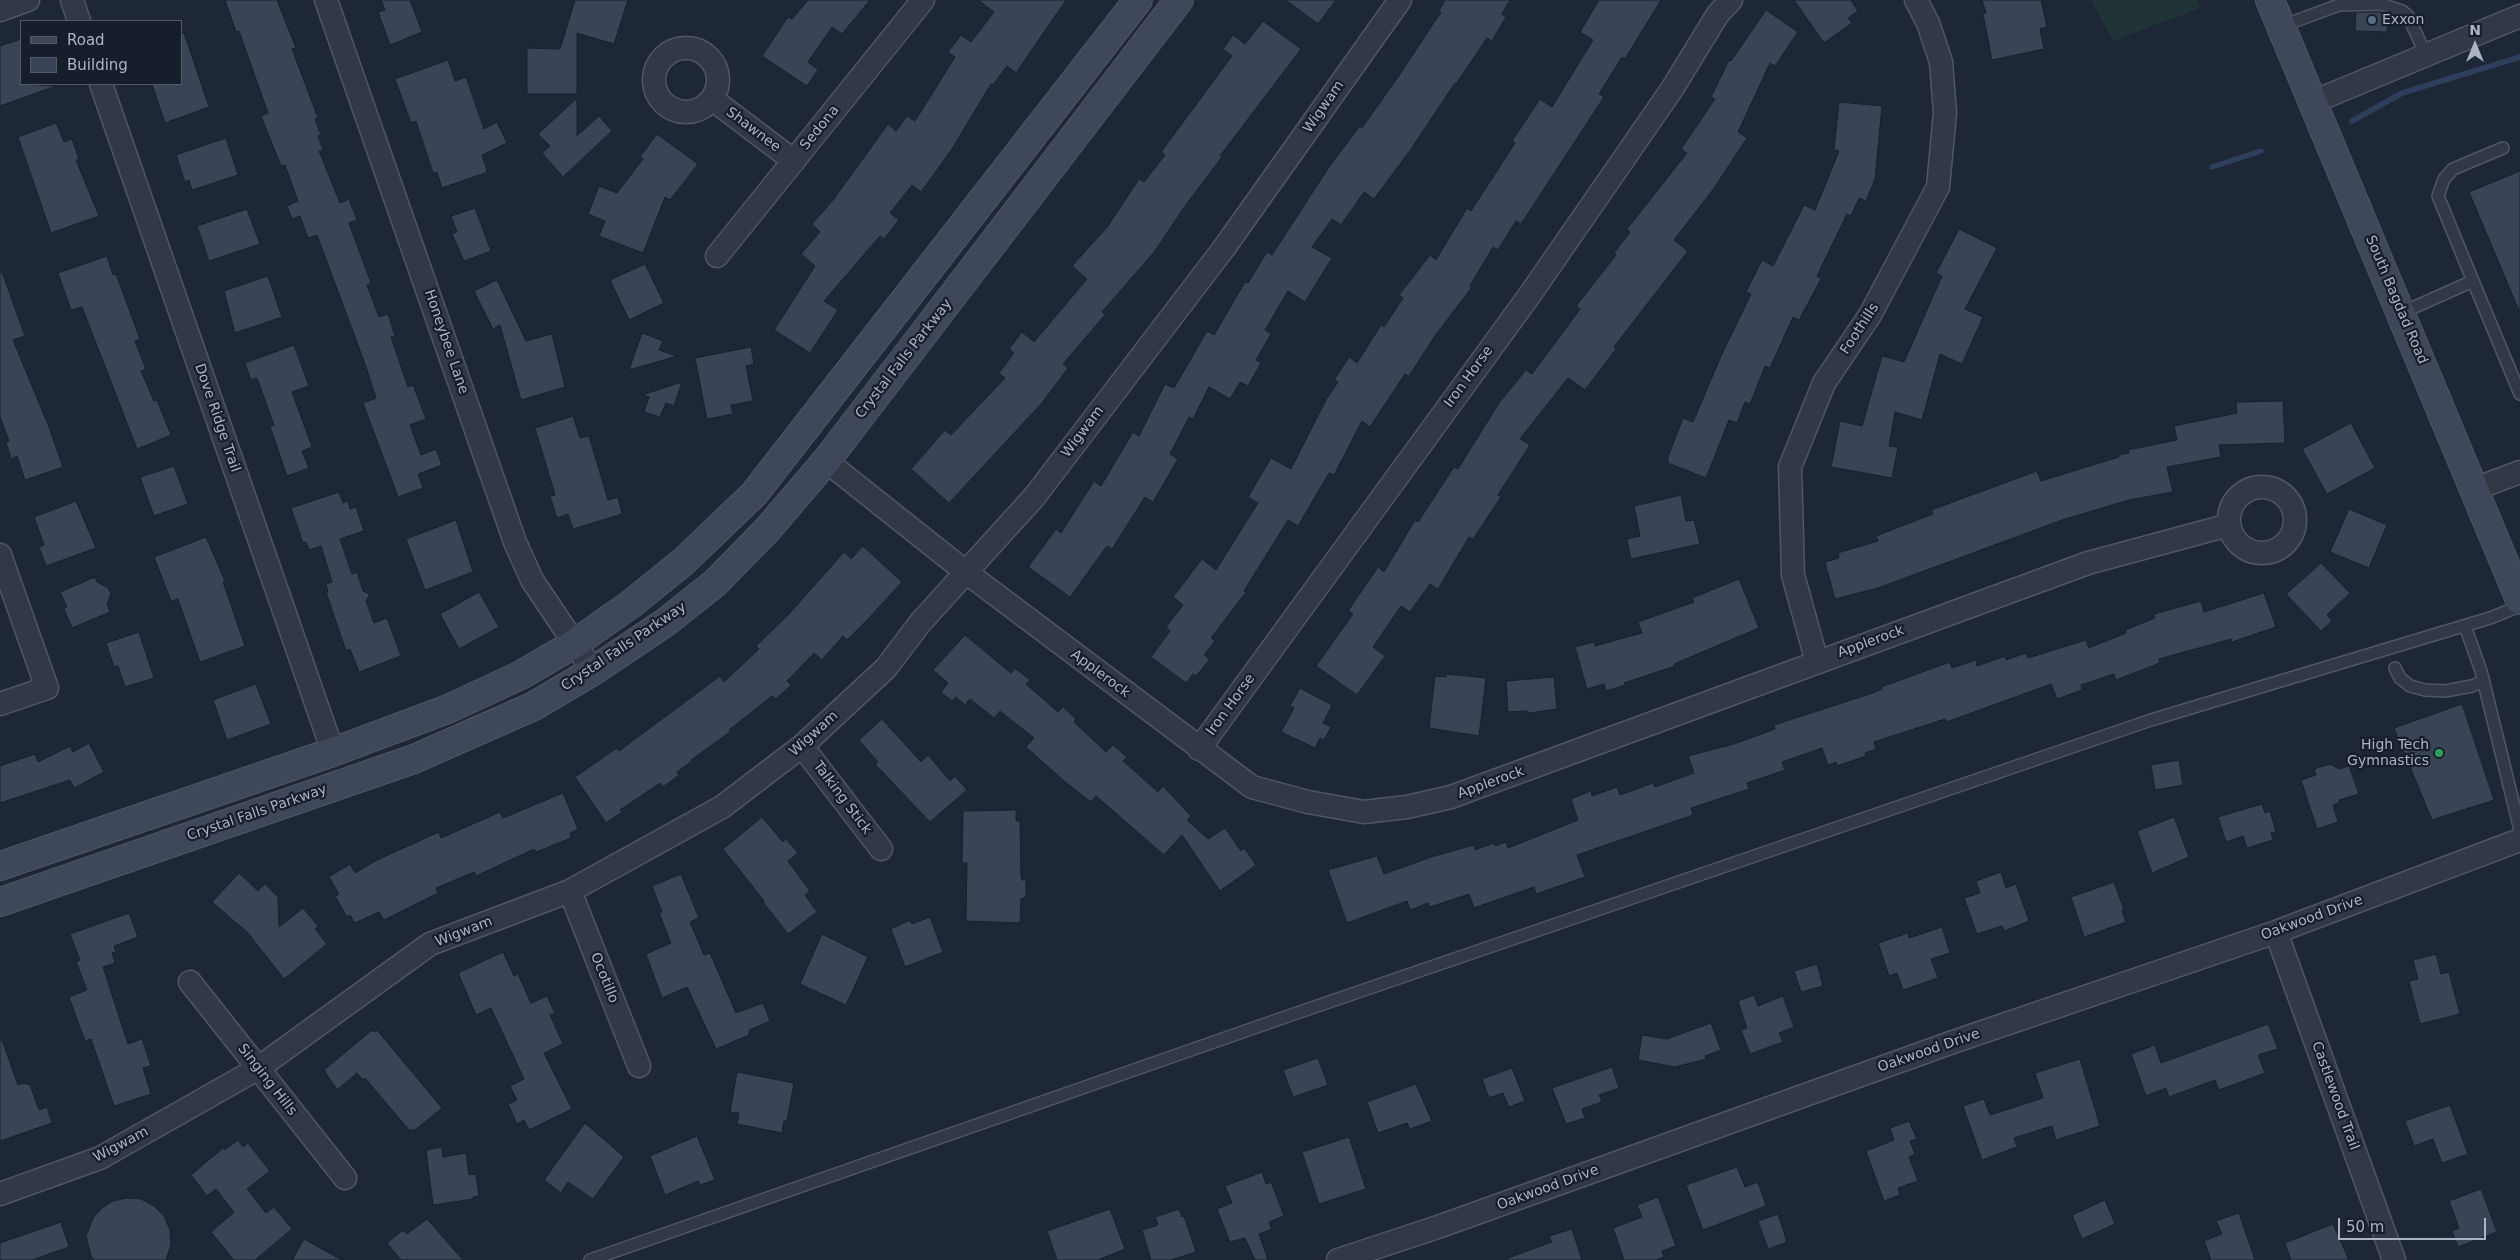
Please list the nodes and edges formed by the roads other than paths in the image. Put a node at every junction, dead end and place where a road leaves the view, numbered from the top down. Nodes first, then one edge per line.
1 (28, 0) edge
2 (72, 0) edge
3 (326, 0) edge
4 (923, 0) edge
5 (1179, 0) edge
6 (1400, 0) edge
7 (1731, 0) edge
8 (1916, 0) edge
9 (2270, 0) edge
10 (1131, 3) edge
11 (0, 10) edge
12 (2520, 16) edge
13 (79, 20) edge
14 (2282, 26) junction
15 (1158, 30) junction
16 (2426, 55) junction
17 (101, 85) edge
18 (712, 99) dead end
19 (2313, 102) junction
20 (2503, 148) dead end
21 (794, 161) junction
22 (718, 256) dead end
23 (2474, 281) junction
24 (2401, 313) junction
25 (2520, 394) edge
26 (826, 461) junction
27 (2520, 472) edge
28 (2476, 489) junction
29 (2229, 525) dead end
30 (0, 554) edge
31 (967, 573) junction
32 (2520, 600) edge
33 (2520, 606) edge
34 (2465, 626) junction
35 (574, 644) junction
36 (1817, 662) junction
37 (2395, 668) dead end
38 (593, 671) junction
39 (2483, 680) junction
40 (0, 704) edge
41 (802, 746) junction
42 (1199, 749) junction
43 (333, 752) junction
44 (2520, 830) edge
45 (2520, 840) edge
46 (881, 849) dead end
47 (0, 866) edge
48 (570, 891) junction
49 (0, 902) edge
50 (2276, 932) junction
51 (190, 982) dead end
52 (639, 1066) dead end
53 (257, 1069) junction
54 (345, 1178) dead end
55 (0, 1194) edge
56 (590, 1260) edge
57 (1338, 1260) edge
58 (2394, 1260) edge

1 - 11 street
2 - 13 street
3 - 35 street, Honeybee Lane
4 - 21 street, Sedona
5 - 15 main road, Crystal Falls Parkway
6 - 31 street, Wigwam
7 - 42 street, Iron Horse
8 - 36 street, Foothills
9 - 14 main road, South Bagdad Road
10 - 15 street
10 - 35 main road
12 - 16 street
14 - 16 lane
14 - 19 main road, South Bagdad Road
15 - 26 main road, Crystal Falls Parkway
16 - 19 street
17 - 43 street, Dove Ridge Trail
18 - 21 street, Shawnee
19 - 24 main road, South Bagdad Road
20 - 23 lane
21 - 22 street, Sedona
23 - 24 lane
23 - 25 lane
24 - 28 main road, South Bagdad Road
26 - 31 street, Applerock
26 - 38 main road, Crystal Falls Parkway
27 - 28 street
28 - 32 main road, South Bagdad Road
29 - 36 street, Applerock
30 - 40 street
31 - 41 street, Wigwam
31 - 42 street, Applerock
33 - 34 lane
34 - 39 lane
34 - 56 lane
35 - 38 street, Honeybee Lane
35 - 43 main road
36 - 42 street, Applerock
37 - 39 lane
38 - 49 main road, Crystal Falls Parkway
39 - 44 lane
41 - 46 street, Talking Stick
41 - 48 street, Wigwam
43 - 47 main road
45 - 50 street, Oakwood Drive
48 - 52 street, Ocotillo
48 - 53 street, Wigwam
50 - 57 street, Oakwood Drive
50 - 58 street, Castlewood Trail
51 - 53 street, Singing Hills
53 - 54 street, Singing Hills
53 - 55 street, Wigwam

